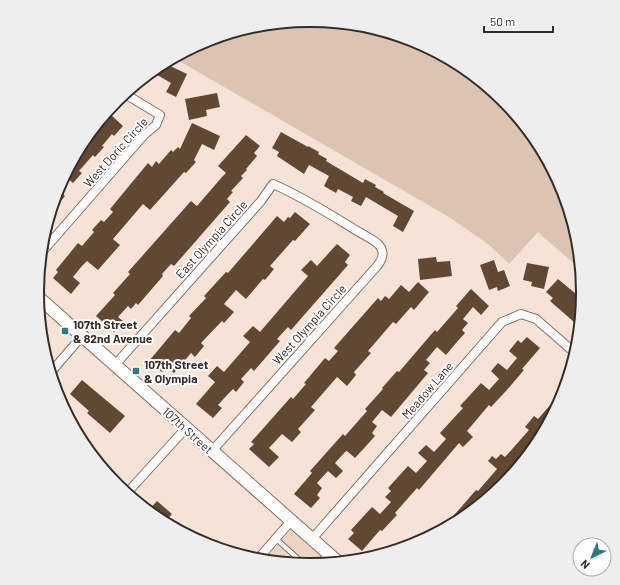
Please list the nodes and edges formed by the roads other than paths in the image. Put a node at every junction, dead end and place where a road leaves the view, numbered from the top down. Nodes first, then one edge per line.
1 (130, 98) edge
2 (340, 220) joint
3 (50, 243) edge
4 (45, 303) edge
5 (82, 336) junction
6 (569, 348) edge
7 (115, 365) junction
8 (56, 367) edge
9 (186, 428) junction
10 (212, 451) junction
11 (131, 488) edge
12 (291, 521) junction
13 (275, 538) junction
14 (312, 539) junction
15 (327, 553) junction
16 (262, 554) edge
17 (297, 557) edge
18 (324, 557) edge
19 (332, 557) edge

1 - 3 street, West Doric Circle
2 - 7 street, East Olympia Circle
2 - 10 street, West Olympia Circle
4 - 5 street, 107th Street
5 - 7 street, 107th Street
5 - 8 street
6 - 14 street, Meadow Lane
7 - 9 street, 107th Street
9 - 10 street, 107th Street
9 - 11 street
10 - 12 street, 107th Street
12 - 13 street
12 - 14 street, 107th Street
13 - 16 street
13 - 17 lane
14 - 15 street, 107th Street
15 - 18 lane
15 - 19 street, 107th Street

